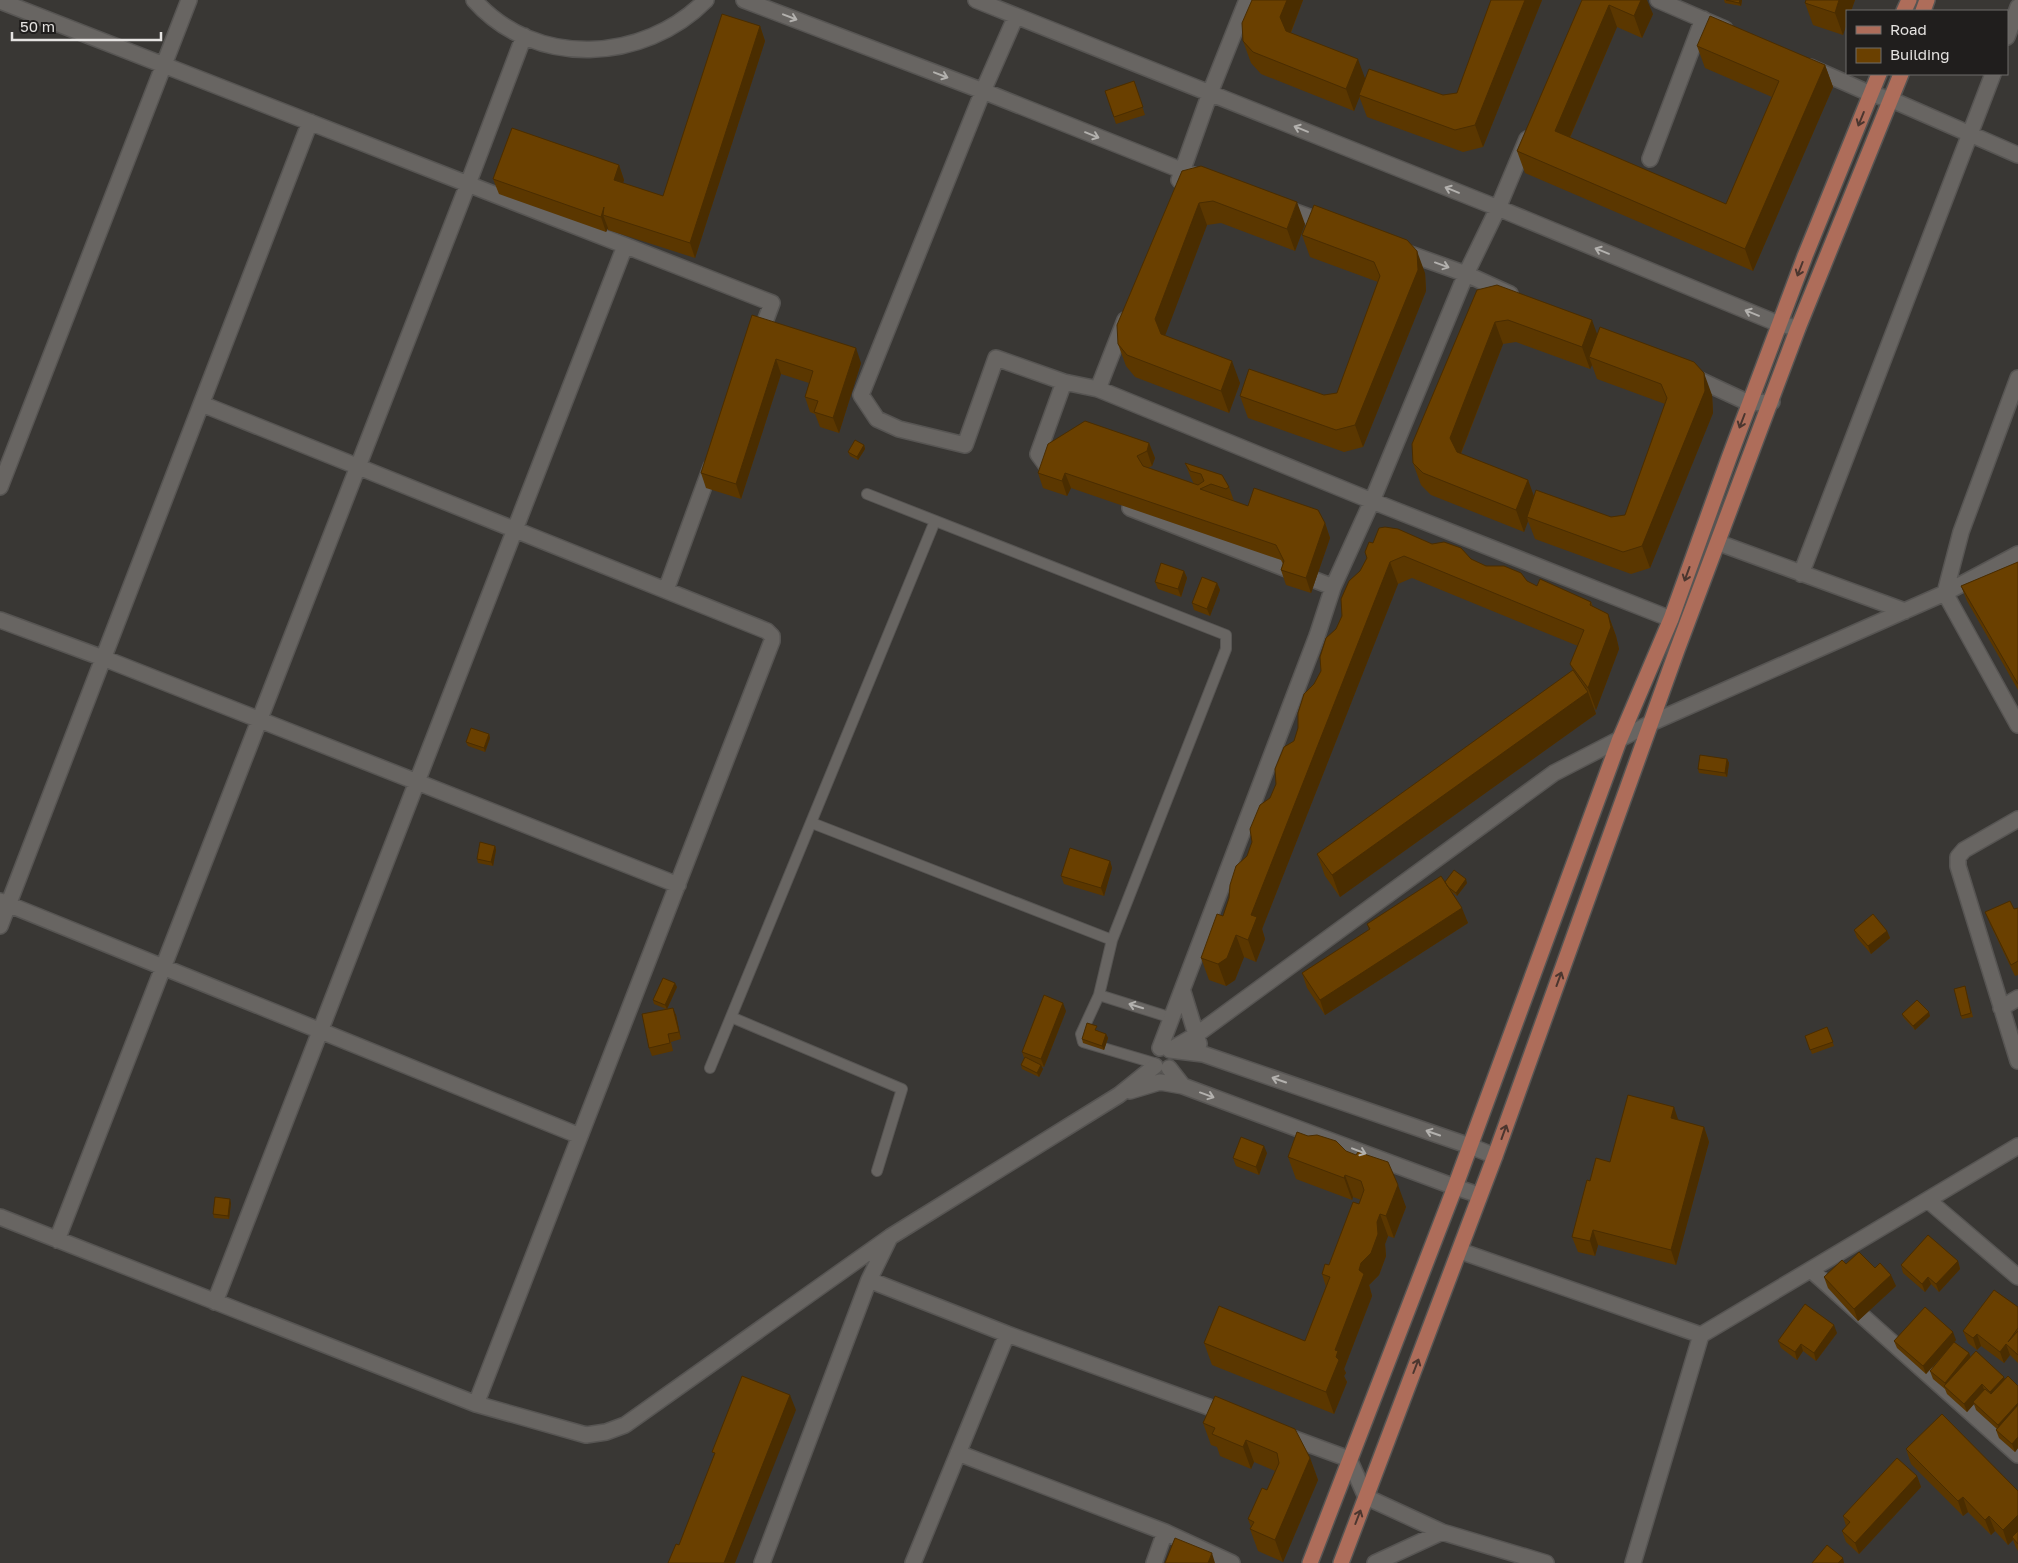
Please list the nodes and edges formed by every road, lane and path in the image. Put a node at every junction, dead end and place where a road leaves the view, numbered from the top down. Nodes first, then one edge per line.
1 (189, 0) edge
2 (474, 0) edge
3 (706, 0) edge
4 (744, 0) edge
5 (976, 0) edge
6 (1247, 0) edge
7 (1658, 0) edge
8 (0, 1) edge
9 (2018, 7) edge
10 (1016, 16) junction
11 (1703, 19) junction
12 (2008, 34) edge
13 (1738, 35) edge
14 (524, 36) junction
15 (1800, 63) edge
16 (164, 65) junction
17 (1880, 75) edge
18 (1902, 75) edge
19 (1993, 75) edge
20 (983, 91) junction
21 (1210, 93) junction
22 (1871, 94) junction
23 (1892, 100) junction
24 (310, 122) junction
25 (1532, 127) edge
26 (1970, 134) junction
27 (2018, 155) edge
28 (1650, 160) dead end
29 (1183, 171) junction
30 (1210, 181) edge
31 (468, 184) junction
32 (1176, 190) edge
33 (1265, 201) edge
34 (1498, 208) junction
35 (1338, 228) edge
36 (1384, 244) edge
37 (625, 246) junction
38 (1466, 274) junction
39 (1520, 298) edge
40 (1130, 307) edge
41 (1779, 324) junction
42 (1798, 328) junction
43 (755, 349) edge
44 (1679, 370) edge
45 (2018, 378) edge
46 (1064, 382) junction
47 (1098, 389) junction
48 (1772, 402) junction
49 (1750, 403) junction
50 (202, 404) junction
51 (717, 451) edge
52 (358, 467) junction
53 (1064, 482) edge
54 (0, 487) edge
55 (867, 494) dead end
56 (1372, 501) junction
57 (1120, 504) edge
58 (935, 521) junction
59 (515, 529) junction
60 (1719, 543) junction
61 (2018, 554) edge
62 (1801, 574) junction
63 (1333, 587) junction
64 (666, 590) junction
65 (1945, 593) junction
66 (1905, 611) junction
67 (1671, 618) junction
68 (0, 620) edge
69 (103, 658) junction
70 (260, 720) junction
71 (1651, 723) junction
72 (2018, 725) edge
73 (1619, 741) junction
74 (417, 782) junction
75 (2018, 820) edge
76 (812, 823) junction
77 (678, 885) junction
78 (4, 903) edge
79 (0, 926) edge
80 (1112, 940) junction
81 (163, 968) junction
82 (1182, 992) junction
83 (1099, 995) junction
84 (2018, 998) edge
85 (2001, 1008) junction
86 (731, 1017) junction
87 (1172, 1018) junction
88 (320, 1032) junction
89 (1196, 1035) junction
90 (1165, 1049) junction
91 (1203, 1054) junction
92 (2018, 1061) edge
93 (1159, 1066) junction
94 (710, 1068) dead end
95 (1183, 1086) junction
96 (1119, 1095) junction
97 (580, 1136) junction
98 (1470, 1146) junction
99 (2018, 1146) edge
100 (1495, 1156) junction
101 (877, 1171) dead end
102 (1455, 1187) junction
103 (1479, 1195) junction
104 (1929, 1201) junction
105 (0, 1217) edge
106 (890, 1237) junction
107 (57, 1240) junction
108 (1460, 1251) junction
109 (1811, 1270) junction
110 (2018, 1277) edge
111 (870, 1280) junction
112 (216, 1302) junction
113 (1007, 1334) junction
114 (1701, 1335) junction
115 (476, 1404) junction
116 (1238, 1418) edge
117 (1266, 1428) edge
118 (958, 1453) junction
119 (2018, 1455) edge
120 (1349, 1459) junction
121 (1366, 1497) junction
122 (1165, 1532) junction
123 (1442, 1532) junction
124 (762, 1563) edge
125 (912, 1563) edge
126 (1154, 1563) edge
127 (1232, 1563) edge
128 (1310, 1563) edge
129 (1341, 1563) edge
130 (1375, 1563) edge
131 (1546, 1563) edge
132 (1633, 1563) edge

1 - 16 street
2 - 14 street
3 - 14 street
4 -> 20 street
5 - 10 street
6 - 21 street
7 - 11 street
8 - 16 street
9 - 12 street
10 - 20 street
10 - 21 street
11 - 13 street
11 - 28 street
14 - 31 street
15 - 22 street
16 - 24 street
16 - 54 street
17 - 22 main road
18 - 23 main road
19 - 26 street
20 -> 29 street
20 - 46 street
21 - 29 street
34 -> 21 street
22 - 23 street
22 -> 41 main road
23 - 26 street
23 - 42 main road
24 - 31 street
24 - 50 street
25 - 34 street
26 - 27 street
26 - 62 street
29 - 30 street
29 - 32 street
31 - 37 street
31 - 52 street
33 - 35 street
34 - 38 street
41 -> 34 street
36 -> 38 street
37 - 43 street
37 - 59 street
38 - 39 street
38 - 56 street
40 - 47 street
41 - 42 street
41 - 49 main road
42 - 48 main road
44 - 49 street
45 - 65 street
46 - 47 street
46 - 53 street
47 - 56 street
48 - 49 street
48 - 60 main road
49 -> 67 main road
50 - 52 street
50 - 69 street
51 - 64 street
52 - 59 street
52 - 70 street
55 - 58 lane
56 - 63 street
56 - 67 street
57 - 63 street
58 - 76 lane
58 - 80 lane
59 - 64 street
59 - 74 street
60 - 62 street
60 - 71 main road
61 - 65 street
62 - 66 street
63 - 82 street
64 - 77 street
65 - 66 street
65 - 72 street
66 - 71 street
67 - 73 main road
68 - 69 street
69 - 70 street
69 - 78 street
70 - 74 street
70 - 81 street
71 - 73 street
100 -> 71 main road
73 - 89 street
73 - 98 main road
74 - 77 street
74 - 88 street
75 - 85 street
76 - 80 lane
76 - 86 lane
77 - 97 street
78 - 79 street
78 - 81 street
80 - 83 lane
81 - 88 street
81 - 107 street
82 - 87 street
82 - 89 street
87 -> 83 lane
83 - 93 lane
84 - 85 street
85 - 92 street
86 - 94 lane
86 - 101 lane
87 - 90 street
88 - 97 street
88 - 112 street
89 - 90 street
89 - 91 street
90 - 91 street
90 - 93 street
98 -> 91 street
93 - 95 street
93 - 96 street
95 - 96 street
95 -> 102 street
96 - 106 street
97 - 115 street
98 - 100 street
98 - 102 main road
99 - 104 street
100 - 103 main road
102 - 103 street
102 - 120 main road
103 - 108 main road
104 - 109 street
104 - 110 street
105 - 107 street
106 - 111 street
106 - 115 street
107 - 112 street
108 - 114 street
121 -> 108 main road
109 - 114 street
109 - 119 street
111 - 113 street
111 - 124 street
112 - 115 street
113 - 116 street
113 - 118 street
114 - 132 street
117 - 120 street
118 - 122 street
118 - 125 street
120 - 121 street
120 - 128 main road
121 - 123 street
129 -> 121 main road
122 - 126 street
122 - 127 street
123 - 130 street
123 - 131 street

